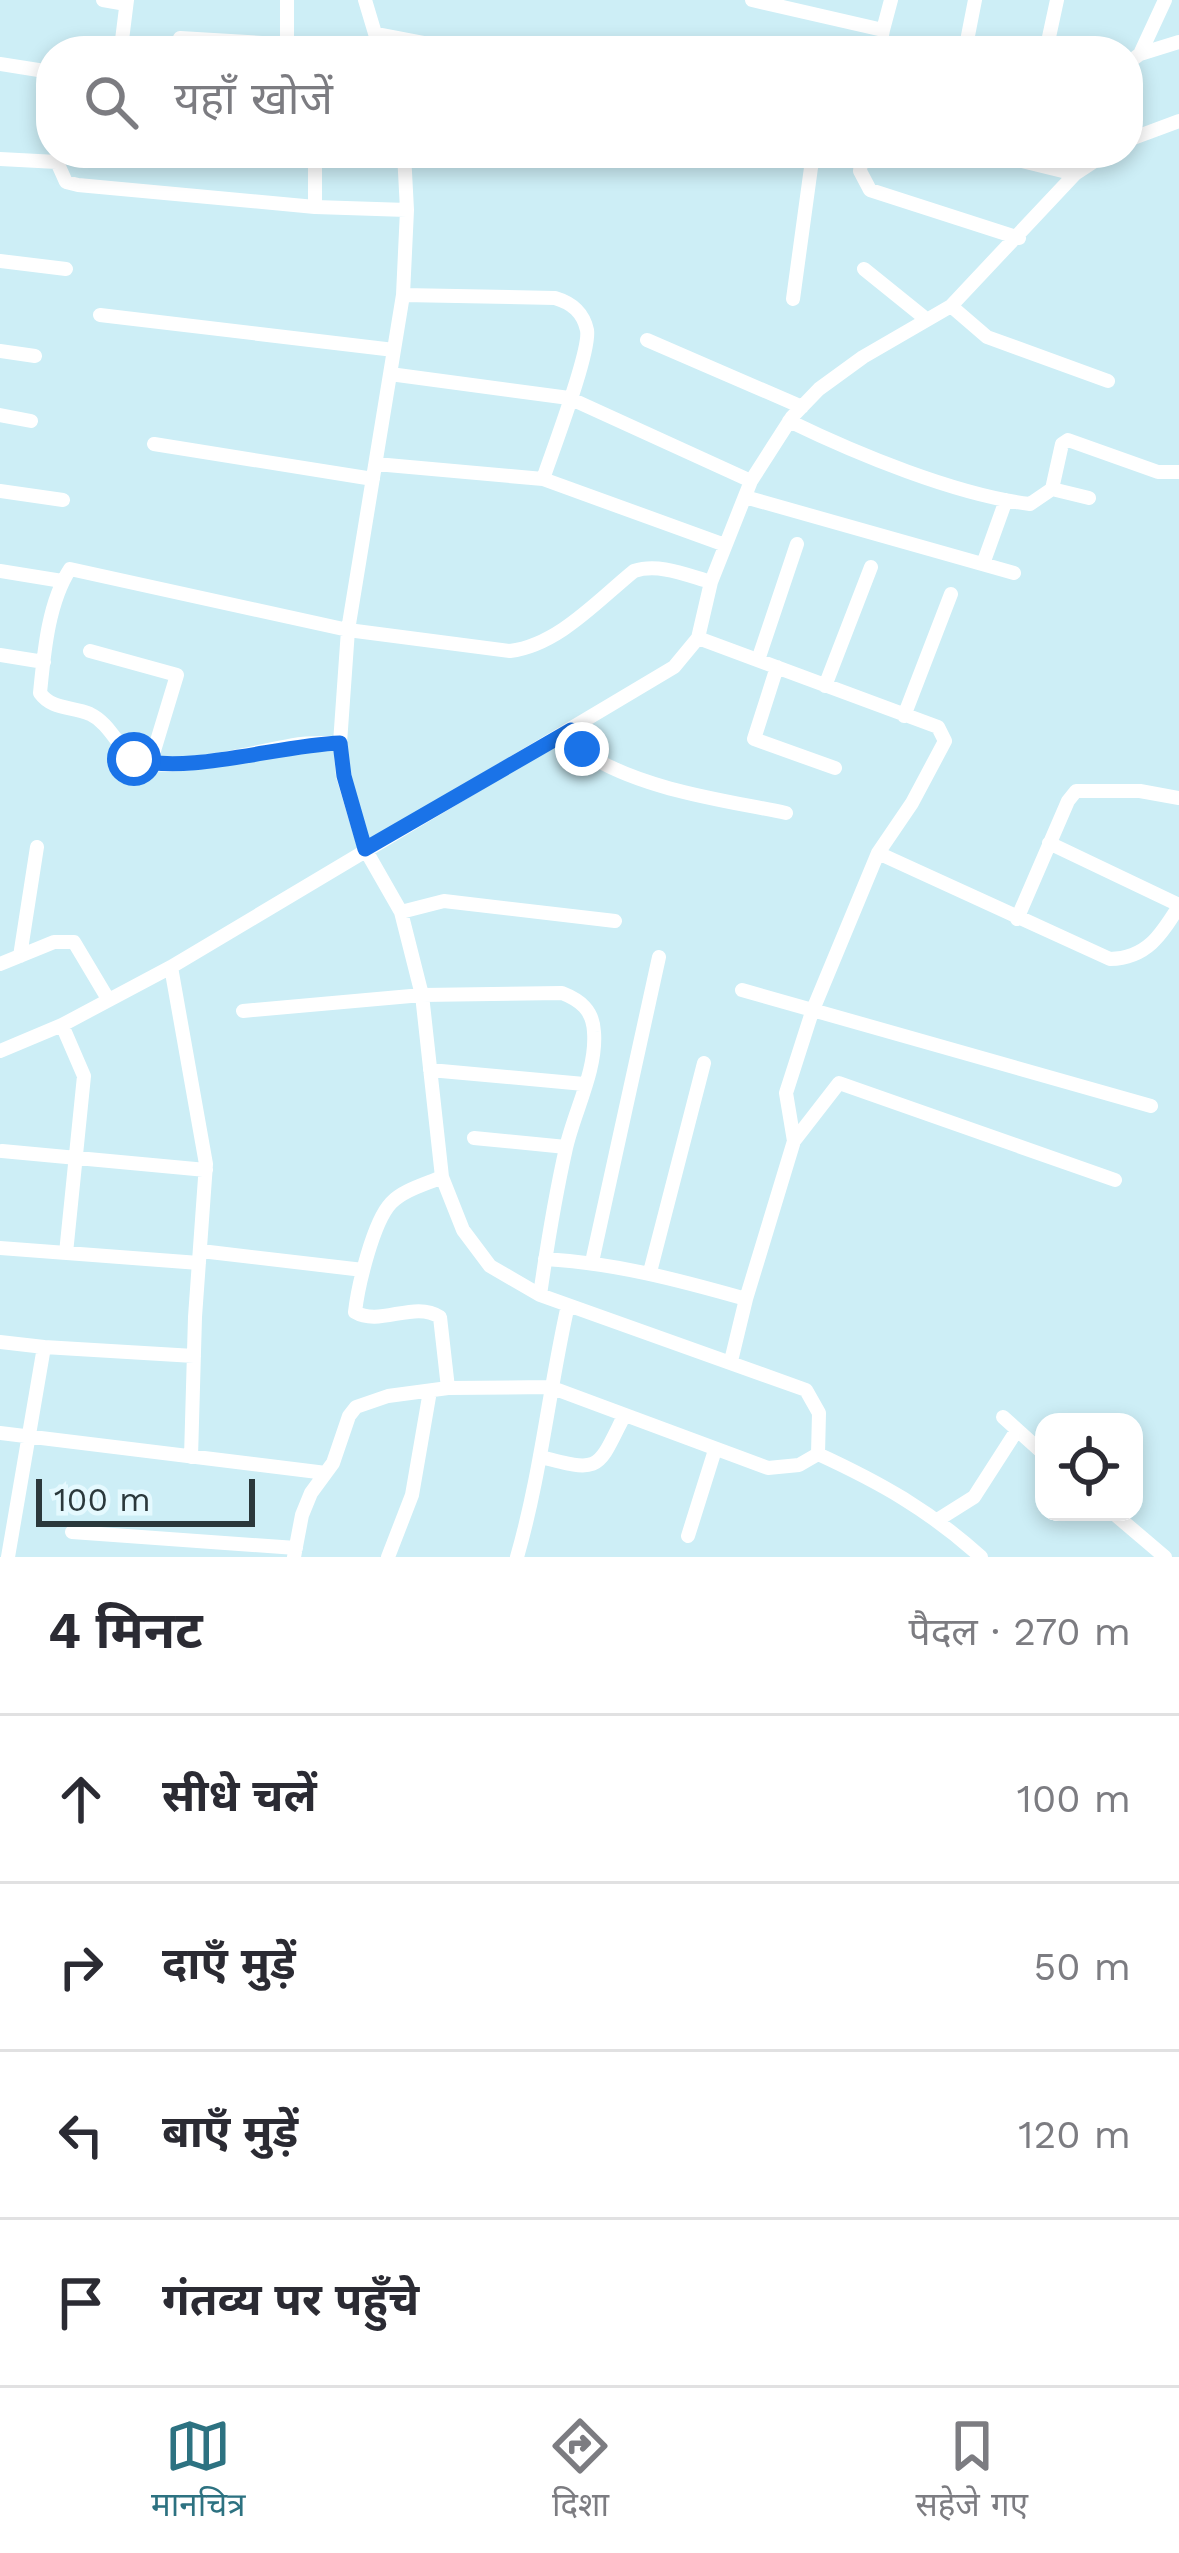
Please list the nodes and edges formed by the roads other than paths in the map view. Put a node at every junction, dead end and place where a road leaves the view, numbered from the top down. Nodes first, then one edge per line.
1 (103, 0) edge
2 (287, 0) edge
3 (365, 0) edge
4 (752, 0) edge
5 (890, 0) edge
6 (975, 0) edge
7 (1057, 0) edge
8 (1165, 0) edge
9 (126, 2) edge
10 (883, 30) junction
11 (376, 34) joint
12 (122, 36) edge
13 (287, 36) edge
14 (386, 36) edge
15 (882, 36) edge
16 (968, 36) edge
17 (1049, 36) edge
18 (1143, 41) edge
19 (1179, 42) edge
20 (1143, 55) edge
21 (0, 64) edge
22 (36, 70) edge
23 (1179, 121) edge
24 (1143, 134) edge
25 (36, 158) edge
26 (0, 159) edge
27 (61, 168) edge
28 (315, 168) edge
29 (405, 168) edge
30 (810, 168) edge
31 (860, 168) edge
32 (1055, 168) edge
33 (1084, 168) edge
34 (1075, 174) junction
35 (315, 207) junction
36 (407, 210) junction
37 (1018, 238) junction
38 (0, 261) edge
39 (66, 269) dead end
40 (864, 269) dead end
41 (403, 295) junction
42 (793, 299) dead end
43 (951, 306) junction
44 (100, 315) dead end
45 (926, 319) junction
46 (647, 340) dead end
47 (394, 350) junction
48 (0, 351) edge
49 (35, 356) dead end
50 (390, 374) junction
51 (1108, 381) dead end
52 (569, 398) junction
53 (802, 407) junction
54 (0, 416) edge
55 (789, 421) junction
56 (31, 422) dead end
57 (154, 444) dead end
58 (375, 472) junction
59 (1179, 472) edge
60 (543, 479) junction
61 (752, 481) junction
62 (1052, 489) junction
63 (0, 491) edge
64 (746, 497) junction
65 (1089, 498) dead end
66 (63, 500) dead end
67 (1006, 500) junction
68 (797, 544) dead end
69 (725, 545) junction
70 (983, 564) junction
71 (871, 567) dead end
72 (0, 571) edge
73 (1014, 573) dead end
74 (62, 581) junction
75 (711, 582) junction
76 (951, 594) dead end
77 (348, 630) junction
78 (698, 638) junction
79 (91, 651) dead end
80 (0, 655) edge
81 (758, 660) junction
82 (44, 662) junction
83 (777, 667) junction
84 (825, 686) junction
85 (904, 716) junction
86 (571, 730) junction
87 (340, 743) junction
88 (150, 764) junction
89 (835, 768) dead end
90 (1179, 798) edge
91 (786, 813) dead end
92 (1049, 843) junction
93 (37, 847) dead end
94 (365, 849) junction
95 (878, 854) junction
96 (1179, 905) edge
97 (401, 912) junction
98 (1017, 919) junction
99 (615, 921) dead end
100 (20, 956) junction
101 (659, 957) dead end
102 (0, 964) edge
103 (171, 967) junction
104 (742, 990) dead end
105 (422, 994) junction
106 (108, 999) junction
107 (243, 1011) dead end
108 (812, 1012) junction
109 (62, 1025) junction
110 (0, 1051) edge
111 (704, 1063) dead end
112 (430, 1070) junction
113 (584, 1084) junction
114 (1150, 1106) dead end
115 (474, 1138) dead end
116 (794, 1142) junction
117 (566, 1147) junction
118 (2, 1151) edge
119 (78, 1158) junction
120 (206, 1170) junction
121 (442, 1177) junction
122 (1115, 1180) dead end
123 (0, 1248) edge
124 (66, 1253) junction
125 (200, 1257) junction
126 (545, 1259) junction
127 (592, 1262) junction
128 (364, 1270) junction
129 (650, 1272) junction
130 (540, 1294) junction
131 (746, 1299) junction
132 (568, 1305) junction
133 (0, 1342) edge
134 (44, 1347) junction
135 (194, 1357) junction
136 (731, 1361) junction
137 (550, 1387) junction
138 (448, 1388) junction
139 (430, 1391) junction
140 (624, 1415) junction
141 (1003, 1417) dead end
142 (1017, 1430) junction
143 (0, 1433) edge
144 (30, 1438) junction
145 (1035, 1446) edge
146 (715, 1450) junction
147 (818, 1454) junction
148 (541, 1456) junction
149 (191, 1457) junction
150 (326, 1473) junction
151 (7, 1517) edge
152 (939, 1519) junction
153 (1123, 1521) edge
154 (72, 1532) dead end
155 (688, 1536) dead end
156 (116, 1538) junction
157 (295, 1553) edge
158 (8, 1557) edge
159 (106, 1557) edge
160 (388, 1557) edge
161 (517, 1557) edge
162 (981, 1557) edge
163 (1165, 1557) edge

1 - 9 street
2 - 13 street
3 - 11 street
4 - 10 street
5 - 10 street
6 - 16 street
7 - 17 street
8 - 18 street
9 - 12 street
10 - 15 street
11 - 14 street
19 - 20 street
21 - 22 street
23 - 24 street
25 - 26 street
27 - 35 street
28 - 35 street
29 - 36 street
30 - 42 street
31 - 37 street
32 - 34 street
33 - 34 street
34 - 37 street
35 - 36 street
36 - 41 street
37 - 43 street
38 - 39 street
40 - 45 street
41 - 47 street
41 - 52 street
43 - 45 street
43 - 51 street
44 - 47 street
45 - 53 street
46 - 53 street
47 - 50 street
48 - 49 street
50 - 52 street
50 - 58 street
52 - 60 street
52 - 61 street
53 - 55 street
54 - 56 street
55 - 61 street
55 - 67 street
57 - 58 street
58 - 60 street
58 - 77 street
59 - 62 street
60 - 69 street
61 - 64 street
62 - 65 street
62 - 67 street
63 - 66 street
64 - 69 street
64 - 70 street
67 - 70 street
68 - 81 street
69 - 75 street
70 - 73 street
71 - 84 street
72 - 74 street
74 - 77 street
74 - 82 street
75 - 77 street
75 - 78 street
76 - 85 street
77 - 87 street
78 - 81 street
78 - 86 street
79 - 88 street
80 - 82 street
81 - 83 street
82 - 88 street
83 - 84 street
83 - 89 street
84 - 85 street
85 - 95 street
86 - 91 street
86 - 94 street
87 - 88 street
87 - 94 street
90 - 92 street
92 - 96 street
92 - 98 street
93 - 100 street
94 - 97 street
94 - 103 street
95 - 98 street
95 - 108 street
96 - 98 street
97 - 99 street
97 - 105 street
100 - 102 street
100 - 106 street
101 - 127 street
103 - 106 street
103 - 120 street
104 - 108 street
105 - 107 street
105 - 112 street
105 - 113 street
106 - 109 street
108 - 114 street
108 - 116 street
109 - 110 street
109 - 119 street
111 - 129 street
112 - 113 street
112 - 121 street
113 - 117 street
115 - 117 street
116 - 122 street
116 - 131 street
117 - 126 street
118 - 119 street
119 - 120 street
119 - 124 street
120 - 125 street
121 - 128 street
121 - 130 street
123 - 124 street
124 - 125 street
125 - 128 street
125 - 135 street
126 - 127 street
126 - 130 street
127 - 129 street
128 - 138 street
129 - 131 street
130 - 132 street
131 - 136 street
132 - 136 street
132 - 137 street
133 - 134 street
134 - 135 street
134 - 144 street
135 - 149 street
136 - 147 street
137 - 138 street
137 - 140 street
137 - 148 street
138 - 139 street
139 - 150 street
139 - 160 street
140 - 146 street
140 - 148 street
141 - 142 street
142 - 145 street
142 - 152 street
143 - 144 street
144 - 149 street
144 - 151 street
146 - 147 street
146 - 155 street
147 - 152 street
148 - 161 street
149 - 150 street
150 - 157 street
151 - 158 street
152 - 162 street
153 - 163 street
154 - 156 street
156 - 157 street
156 - 159 street

